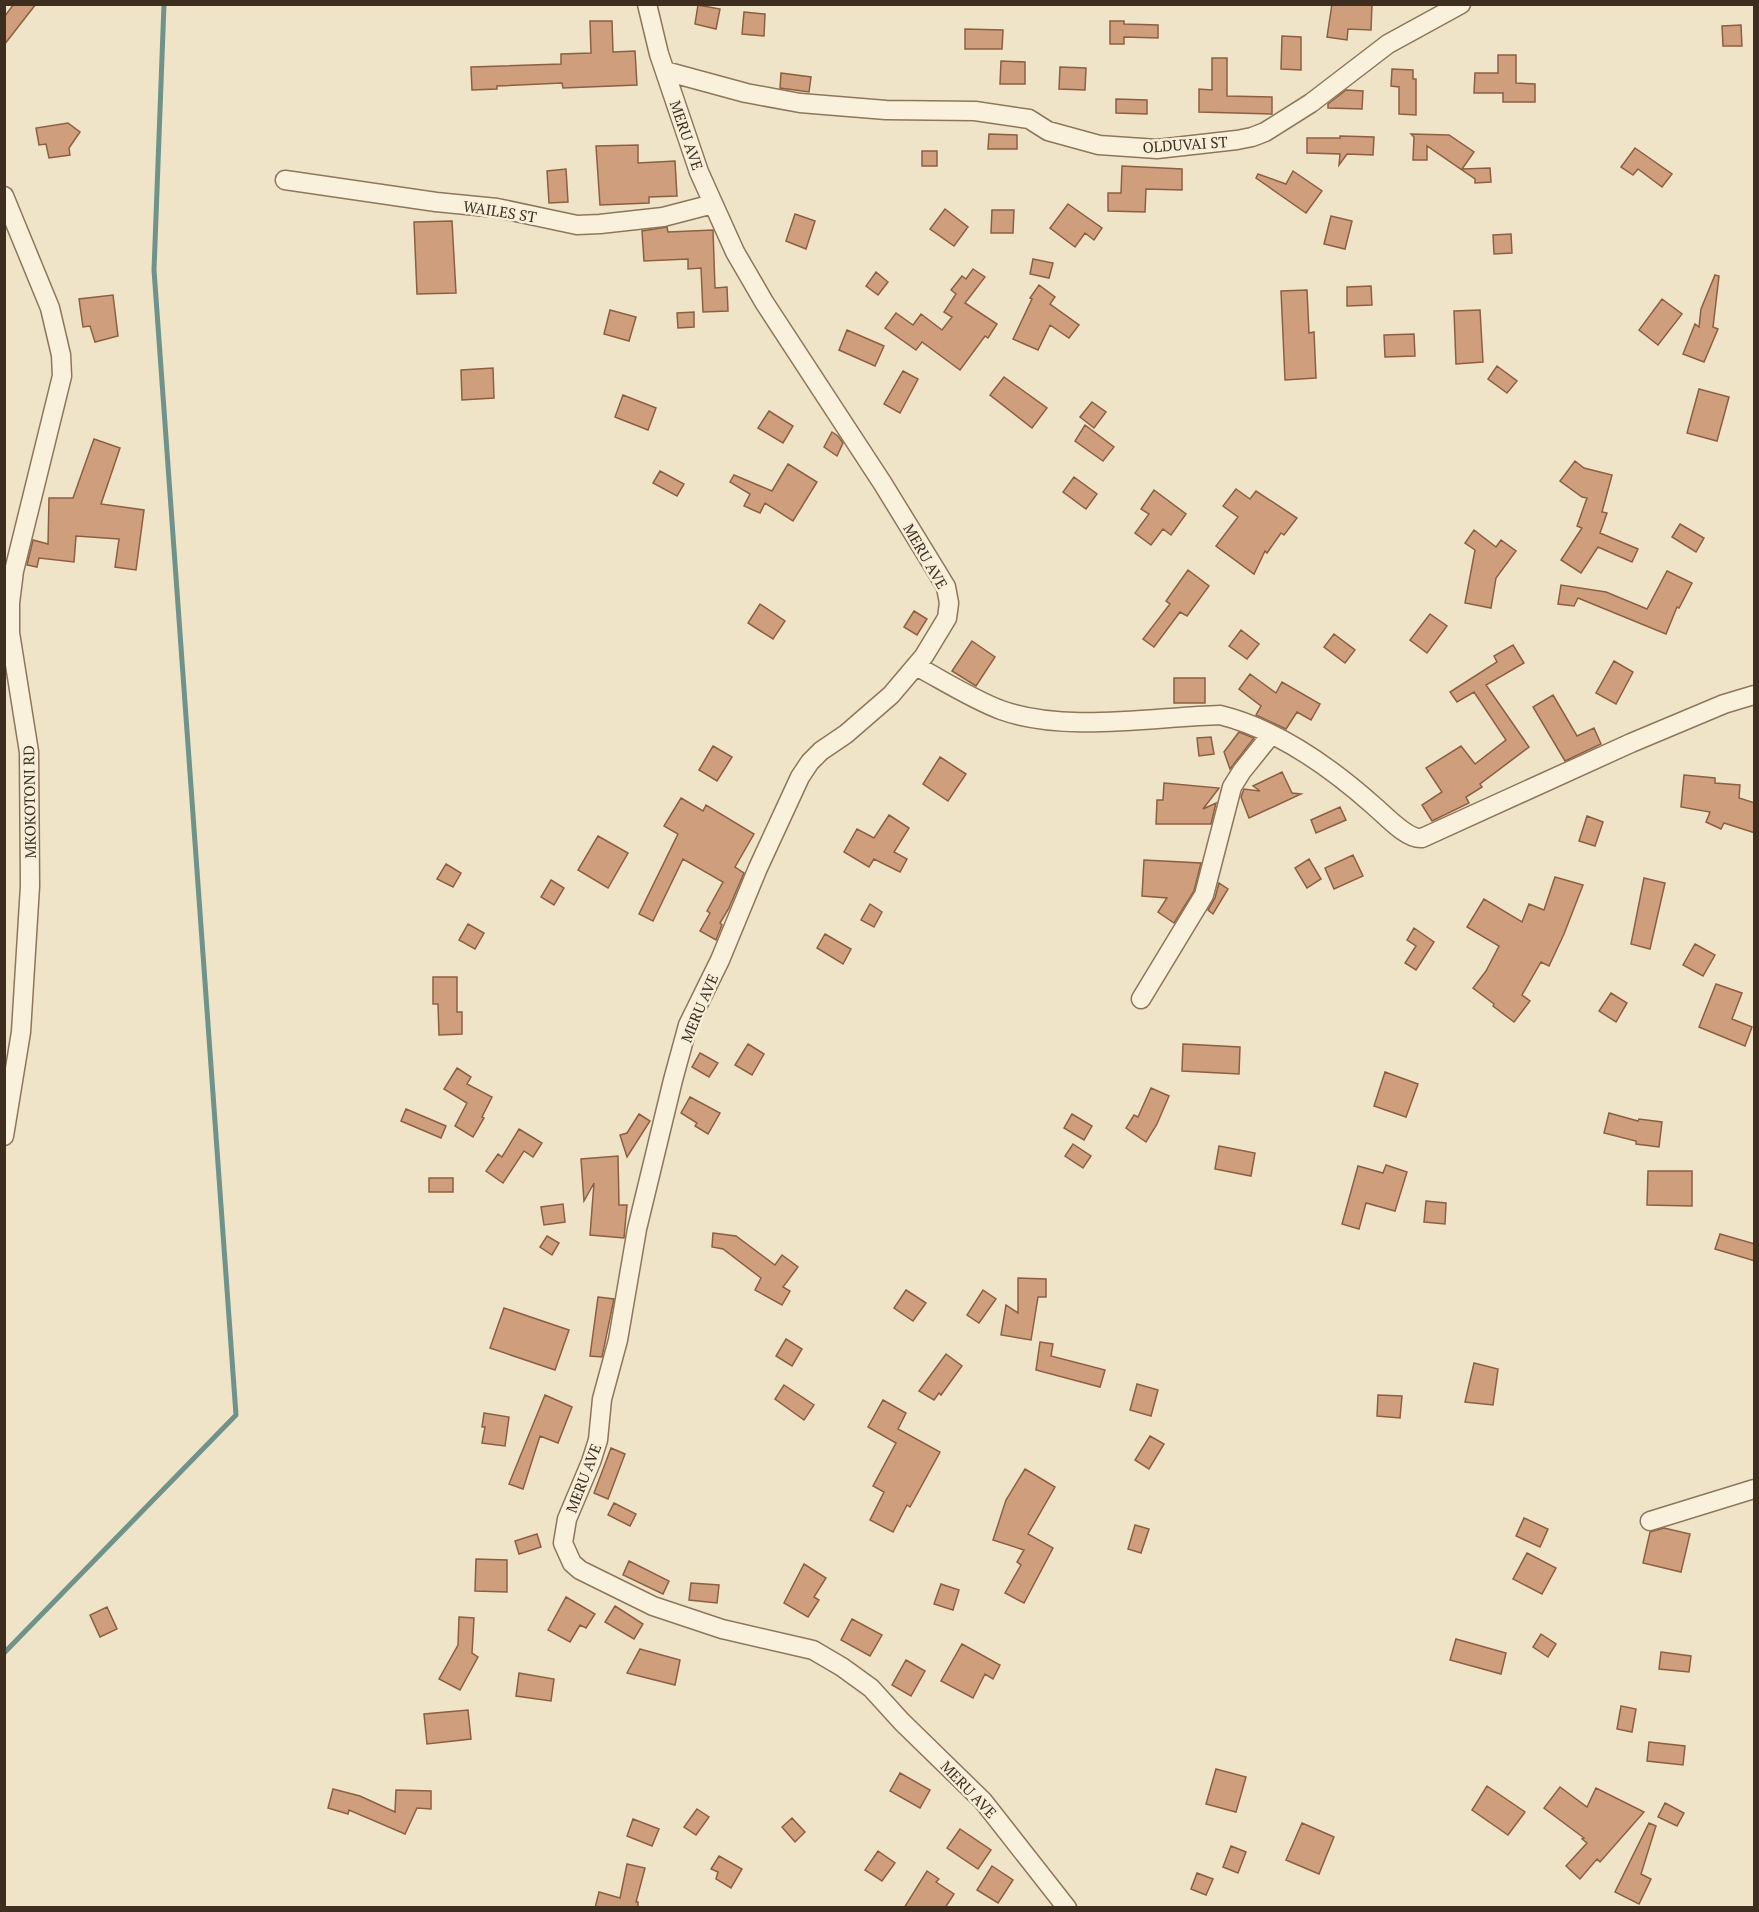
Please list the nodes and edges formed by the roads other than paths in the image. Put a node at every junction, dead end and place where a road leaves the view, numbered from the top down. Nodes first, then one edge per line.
1 (647, 4) edge
2 (1461, 4) edge
3 (665, 70) junction
4 (285, 180) dead end
5 (4, 196) edge
6 (713, 204) junction
7 (916, 666) junction
8 (1755, 695) edge
9 (1271, 735) junction
10 (1141, 999) dead end
11 (4, 1136) edge
12 (1755, 1488) edge
13 (1650, 1521) dead end
14 (1067, 1908) edge

1 - 3 street, MERU AVE
2 - 3 street, OLDUVAI ST
3 - 6 street, MERU AVE
4 - 6 street, WAILES ST
5 - 11 street, MKOKOTONI RD
6 - 7 street, MERU AVE
7 - 9 street
7 - 14 street, MERU AVE
8 - 9 street
9 - 10 street
12 - 13 street

